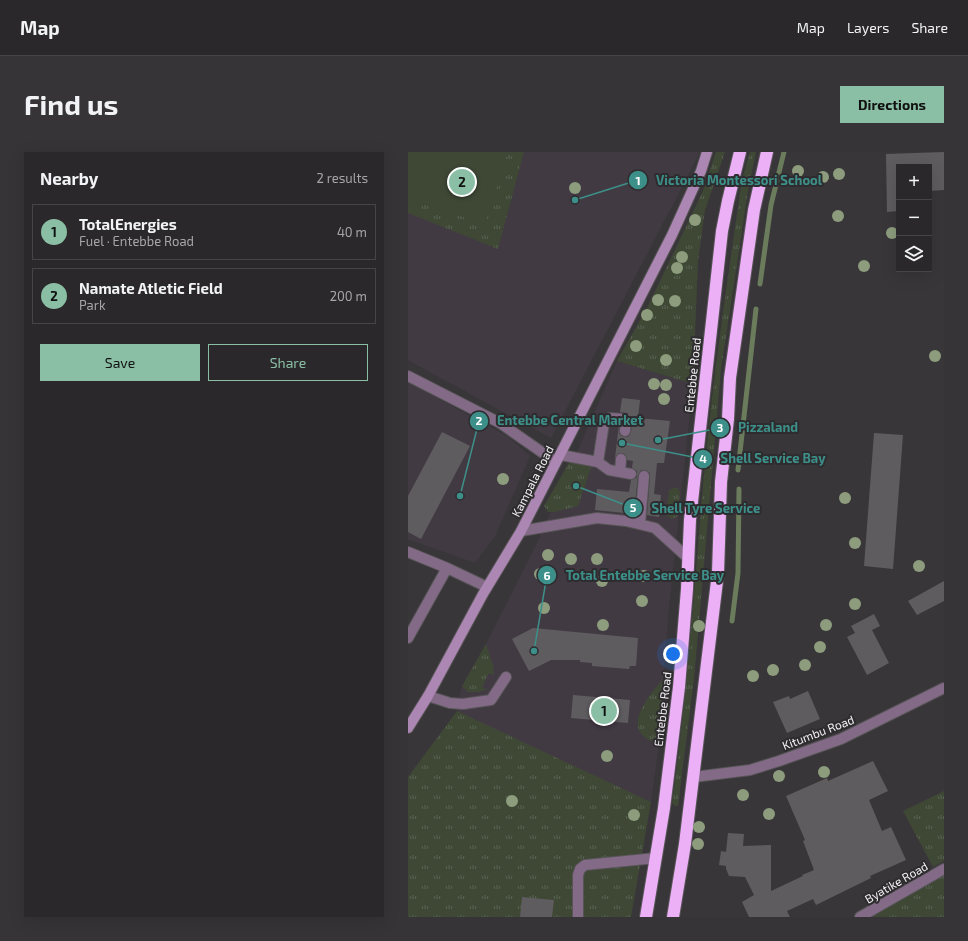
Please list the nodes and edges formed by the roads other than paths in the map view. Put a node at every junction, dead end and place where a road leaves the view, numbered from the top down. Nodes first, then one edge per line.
1 (707, 152) edge
2 (740, 152) edge
3 (767, 152) edge
4 (408, 376) edge
5 (625, 431) dead end
6 (558, 458) junction
7 (621, 459) dead end
8 (598, 462) junction
9 (620, 472) junction
10 (631, 474) dead end
11 (644, 476) dead end
12 (640, 524) junction
13 (521, 531) junction
14 (408, 552) edge
15 (688, 558) junction
16 (447, 568) junction
17 (487, 587) junction
18 (408, 638) edge
19 (506, 677) dead end
20 (944, 688) edge
21 (428, 696) junction
22 (408, 728) edge
23 (694, 777) junction
24 (656, 858) junction
25 (944, 869) edge
26 (578, 917) edge
27 (646, 917) edge
28 (673, 917) edge
29 (860, 917) edge

1 - 6 main road, Kampala Road
2 - 15 highway, Entebbe Road
3 - 23 highway
4 - 6 street
5 - 8 street
6 - 8 street
6 - 13 main road, Kampala Road
7 - 9 street
8 - 9 street
9 - 10 street
11 - 12 street
12 - 13 street
12 - 15 street
13 - 17 main road, Kampala Road
14 - 16 street
15 - 24 highway, Entebbe Road
16 - 17 street
16 - 18 street
17 - 21 main road, Kampala Road
19 - 21 street
20 - 23 street, Kitumbu Road
21 - 22 main road, Kampala Road
23 - 28 highway
24 - 26 street
24 - 27 highway, Entebbe Road
25 - 29 street, Byatike Road

